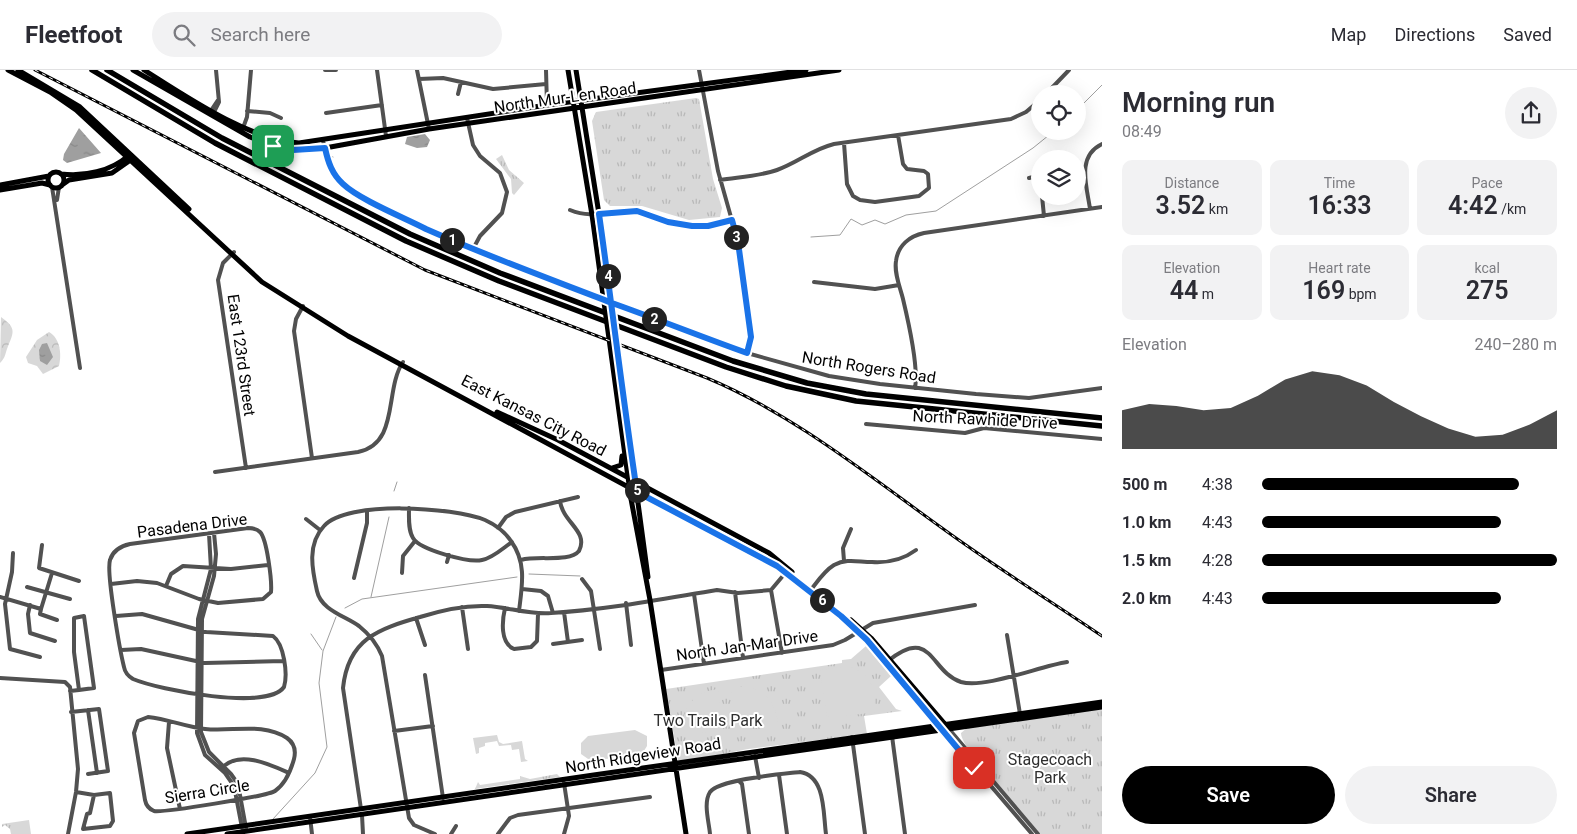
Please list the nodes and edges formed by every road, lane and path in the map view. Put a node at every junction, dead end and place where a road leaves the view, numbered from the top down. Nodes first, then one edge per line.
1 (8, 70) edge
2 (18, 70) edge
3 (92, 70) edge
4 (107, 70) edge
5 (133, 70) edge
6 (144, 70) edge
7 (216, 70) edge
8 (251, 70) edge
9 (326, 70) edge
10 (336, 70) edge
11 (377, 70) edge
12 (417, 70) edge
13 (546, 70) edge
14 (568, 70) edge
15 (576, 70) edge
16 (700, 70) edge
17 (840, 70) edge
18 (1069, 70) edge
19 (805, 71) edge
20 (419, 79) junction
21 (461, 82) junction
22 (546, 84) junction
23 (1055, 85) edge
24 (703, 87) junction
25 (458, 94) dead end
26 (424, 99) junction
27 (417, 100) dead end
28 (581, 100) junction
29 (573, 101) junction
30 (382, 105) junction
31 (547, 105) junction
32 (582, 107) junction
33 (574, 108) junction
34 (1031, 108) edge
35 (247, 111) junction
36 (211, 113) junction
37 (326, 113) dead end
38 (281, 118) dead end
39 (468, 121) junction
40 (429, 126) junction
41 (242, 130) junction
42 (385, 133) junction
43 (898, 135) junction
44 (323, 140) junction
45 (844, 143) junction
46 (1102, 144) edge
47 (325, 148) junction
48 (130, 157) junction
49 (61, 174) junction
50 (49, 176) junction
51 (720, 180) junction
52 (0, 185) edge
53 (51, 186) junction
54 (60, 186) junction
55 (0, 190) edge
56 (1043, 205) edge
57 (1102, 207) edge
58 (1090, 209) junction
59 (56, 210) junction
60 (570, 210) dead end
61 (599, 214) junction
62 (592, 215) junction
63 (1044, 216) junction
64 (732, 220) junction
65 (473, 249) junction
66 (232, 253) junction
67 (814, 282) dead end
68 (899, 284) junction
69 (303, 307) junction
70 (747, 353) junction
71 (402, 363) junction
72 (80, 368) dead end
73 (915, 388) junction
74 (1102, 388) edge
75 (1102, 418) edge
76 (866, 424) dead end
77 (1102, 426) edge
78 (1102, 440) edge
79 (622, 446) junction
80 (312, 458) junction
81 (246, 468) junction
82 (610, 468) junction
83 (215, 472) dead end
84 (627, 477) junction
85 (635, 481) junction
86 (629, 488) junction
87 (637, 492) junction
88 (578, 497) dead end
89 (652, 500) junction
90 (560, 502) junction
91 (409, 508) junction
92 (639, 508) junction
93 (367, 511) junction
94 (306, 519) dead end
95 (498, 528) junction
96 (851, 529) dead end
97 (320, 530) junction
98 (211, 533) junction
99 (415, 541) junction
100 (512, 542) junction
101 (42, 545) dead end
102 (916, 550) dead end
103 (13, 554) dead end
104 (449, 555) junction
105 (520, 560) junction
106 (844, 561) junction
107 (447, 562) dead end
108 (268, 564) junction
109 (213, 569) junction
110 (787, 570) junction
111 (52, 573) junction
112 (402, 573) dead end
113 (354, 578) dead end
114 (582, 579) dead end
115 (78, 581) dead end
116 (112, 584) junction
117 (166, 586) junction
118 (27, 587) dead end
119 (522, 589) junction
120 (811, 589) junction
121 (771, 590) junction
122 (735, 592) junction
123 (47, 593) junction
124 (694, 594) junction
125 (0, 597) edge
126 (6, 598) junction
127 (70, 599) dead end
128 (650, 600) junction
129 (205, 601) junction
130 (626, 603) junction
131 (975, 605) dead end
132 (30, 606) junction
133 (462, 607) junction
134 (505, 608) junction
135 (594, 608) junction
136 (41, 609) junction
137 (519, 610) junction
138 (564, 612) junction
139 (553, 613) junction
140 (538, 614) junction
141 (116, 616) junction
142 (416, 618) junction
143 (57, 620) dead end
144 (200, 631) junction
145 (861, 631) junction
146 (1007, 635) dead end
147 (370, 636) junction
148 (582, 640) dead end
149 (55, 641) dead end
150 (568, 642) junction
151 (553, 644) dead end
152 (425, 645) dead end
153 (631, 645) dead end
154 (468, 649) dead end
155 (122, 650) junction
156 (600, 650) dead end
157 (782, 653) junction
158 (40, 658) dead end
159 (743, 658) junction
160 (283, 661) junction
161 (888, 662) junction
162 (1067, 662) dead end
163 (200, 663) junction
164 (704, 664) junction
165 (662, 670) junction
166 (424, 675) dead end
167 (1015, 676) junction
168 (0, 678) edge
169 (79, 690) junction
170 (70, 691) junction
171 (199, 696) junction
172 (1102, 702) edge
173 (1102, 707) edge
174 (88, 710) junction
175 (71, 712) junction
176 (1021, 716) junction
177 (169, 722) junction
178 (945, 724) junction
179 (938, 725) junction
180 (433, 726) junction
181 (199, 728) junction
182 (949, 729) junction
183 (943, 730) junction
184 (394, 732) junction
185 (892, 734) junction
186 (852, 740) junction
187 (755, 753) junction
188 (676, 767) junction
189 (222, 768) junction
190 (96, 773) junction
191 (289, 773) junction
192 (88, 774) dead end
193 (779, 775) junction
194 (759, 778) junction
195 (739, 781) junction
196 (564, 783) junction
197 (76, 792) junction
198 (94, 795) junction
199 (650, 797) dead end
200 (240, 798) junction
201 (442, 798) junction
202 (406, 806) junction
203 (180, 809) junction
204 (569, 809) junction
205 (362, 812) junction
206 (310, 819) junction
207 (456, 826) dead end
208 (244, 829) junction
209 (68, 834) edge
210 (187, 834) edge
211 (227, 834) edge
212 (312, 834) edge
213 (363, 834) edge
214 (435, 834) edge
215 (451, 834) edge
216 (498, 834) edge
217 (564, 834) edge
218 (686, 834) edge
219 (710, 834) edge
220 (749, 834) edge
221 (787, 834) edge
222 (826, 834) edge
223 (865, 834) edge
224 (905, 834) edge
225 (1032, 834) edge
226 (1038, 834) edge

1 - 48 main road
2 - 48 main road
3 - 77 highway
4 - 75 highway
5 - 36 main road
6 - 36 main road
7 - 36 street
8 - 35 street
9 - 10 street
11 - 30 street
12 - 20 street
13 - 22 street
14 - 29 main road
15 - 28 main road
16 - 24 street
17 - 19 main road, North Mur-Len Road
18 - 23 street
19 - 24 main road, North Mur-Len Road
20 - 21 street
20 - 26 street
21 - 22 street
21 - 25 street
22 - 31 street
24 - 28 main road, North Mur-Len Road
24 - 32 main road, North Mur-Len Road
24 - 51 street
26 - 27 street
26 - 40 street
28 - 29 main road, North Mur-Len Road
28 - 32 main road
29 - 31 main road, North Mur-Len Road
29 - 33 main road
30 - 37 street
30 - 42 street
31 - 39 main road, North Mur-Len Road
32 - 33 main road, North Mur-Len Road
32 - 61 main road
33 - 39 main road, North Mur-Len Road
33 - 62 main road
34 - 43 street
35 - 38 street
35 - 41 street
36 - 41 main road
39 - 40 main road, North Mur-Len Road
39 - 65 street
40 - 42 main road, North Mur-Len Road
41 - 44 main road, North Mur-Len Road
41 - 47 main road, North Mur-Len Road
42 - 44 main road, North Mur-Len Road
42 - 47 main road, North Mur-Len Road
43 - 45 street
43 - 45 street
44 - 47 street, North Rogers Road
45 - 51 street
46 - 58 street
47 - 65 street, North Rogers Road
48 - 49 main road
48 - 54 main road
48 - 66 main road, East Kansas City Road
49 - 50 main road
49 - 54 main road
50 - 52 main road
50 - 53 main road
51 - 64 street
53 - 54 main road
53 - 55 main road
53 - 59 street
54 - 59 street
56 - 63 street
57 - 58 street
58 - 63 street
59 - 72 street
60 - 62 street
61 - 62 street
61 - 64 street
61 - 85 main road
62 - 79 main road
63 - 68 street
64 - 70 street
65 - 70 street, North Rogers Road
66 - 69 main road, East Kansas City Road
66 - 81 street, East 123rd Street
67 - 68 street
68 - 73 street
69 - 71 main road, East Kansas City Road
69 - 80 street
70 - 73 street, North Rogers Road
71 - 80 street
71 - 82 main road, East Kansas City Road
71 - 86 main road, East Kansas City Road
73 - 74 street, North Rogers Road
76 - 78 street, North Rawhide Drive
79 - 82 main road
79 - 84 main road
80 - 81 street
81 - 83 street
82 - 84 main road, East Kansas City Road
84 - 85 main road, East Kansas City Road
84 - 86 main road
85 - 87 main road
85 - 110 main road, East Kansas City Road
86 - 87 main road, East Kansas City Road
86 - 128 main road
87 - 89 main road, East Kansas City Road
87 - 92 main road
88 - 90 street
89 - 92 main road
89 - 110 main road, East Kansas City Road
90 - 95 street
90 - 105 street
91 - 93 street
91 - 95 street
91 - 99 street
92 - 128 main road
93 - 97 street
93 - 113 street
94 - 97 street
95 - 100 street
96 - 106 street
97 - 147 street
98 - 108 street, Pasadena Drive
98 - 109 street
98 - 116 street, Pasadena Drive
99 - 104 street
99 - 112 street
100 - 104 street
100 - 105 street
101 - 111 street
102 - 106 street
103 - 126 street
104 - 107 street
105 - 119 street
106 - 120 street
108 - 109 street
108 - 129 street, Pasadena Drive
109 - 117 street
109 - 129 street
110 - 120 main road, East Kansas City Road
110 - 121 street
111 - 115 street
111 - 123 street
114 - 135 street
116 - 117 street, Pasadena Drive
116 - 141 street
117 - 129 street, Pasadena Drive
118 - 123 street
119 - 137 street
119 - 139 street
120 - 145 main road, East Kansas City Road
121 - 122 street
121 - 157 street
122 - 124 street
122 - 159 street
123 - 127 street
123 - 136 street
124 - 128 street
124 - 164 street
125 - 126 street
126 - 132 street
126 - 158 street
128 - 130 street
128 - 165 main road
129 - 144 street
130 - 135 street
130 - 153 street
131 - 145 street, North Jan-Mar Drive
132 - 136 street
132 - 149 street
133 - 134 street
133 - 142 street
133 - 154 street
134 - 137 street
134 - 140 street
135 - 138 street
135 - 156 street
136 - 143 street
137 - 140 street
138 - 139 street
138 - 150 street
139 - 140 street
141 - 144 street
141 - 155 street
142 - 147 street
142 - 152 street
144 - 160 street
144 - 163 street
145 - 157 street, North Jan-Mar Drive
145 - 161 main road, East Kansas City Road
146 - 167 street
147 - 184 street
147 - 205 street
148 - 150 street
150 - 151 street
155 - 163 street
155 - 171 street
157 - 159 street, North Jan-Mar Drive
159 - 164 street, North Jan-Mar Drive
160 - 163 street
160 - 171 street
161 - 167 street
161 - 178 main road, East Kansas City Road
161 - 179 main road, East Kansas City Road
162 - 167 street
163 - 171 street
164 - 165 street, North Jan-Mar Drive
165 - 188 main road
166 - 180 street
167 - 176 street
168 - 170 street
169 - 169 street
169 - 170 street
170 - 175 street
171 - 181 street
172 - 176 main road, North Ridgeview Road
173 - 176 main road, North Ridgeview Road
174 - 175 street
174 - 190 street
174 - 190 street
175 - 197 street
176 - 178 main road, North Ridgeview Road
176 - 182 main road, North Ridgeview Road
177 - 181 street, Sierra Circle
177 - 203 street
177 - 203 street, Sierra Circle
178 - 179 main road, North Ridgeview Road
178 - 182 main road, East Kansas City Road
179 - 183 main road, East Kansas City Road
179 - 185 main road, North Ridgeview Road
180 - 184 street
180 - 201 street
181 - 189 street
181 - 191 street, Sierra Circle
182 - 183 main road, North Ridgeview Road
182 - 226 street, East Kansas City Road
183 - 185 main road, North Ridgeview Road
183 - 225 street, East Kansas City Road
184 - 202 street
185 - 186 main road, North Ridgeview Road
185 - 224 street
186 - 187 main road, North Ridgeview Road
186 - 223 street
187 - 188 main road, North Ridgeview Road
187 - 194 street
188 - 196 main road, North Ridgeview Road
188 - 218 main road
189 - 191 street
189 - 200 street
190 - 192 street
191 - 200 street, Sierra Circle
193 - 194 street
193 - 221 street
193 - 222 street
194 - 195 street
195 - 219 street
195 - 220 street
196 - 201 main road, North Ridgeview Road
196 - 202 main road, North Ridgeview Road
196 - 204 street
197 - 198 street
197 - 209 street
198 - 198 street
199 - 204 street
200 - 203 street, Sierra Circle
200 - 208 street
201 - 202 main road, North Ridgeview Road
202 - 205 main road, North Ridgeview Road
202 - 214 street
204 - 216 street
204 - 217 street
205 - 206 main road, North Ridgeview Road
205 - 213 street
206 - 208 main road, North Ridgeview Road
206 - 208 main road, North Ridgeview Road
206 - 212 street
207 - 215 street
208 - 210 main road, North Ridgeview Road
208 - 211 main road, North Ridgeview Road

